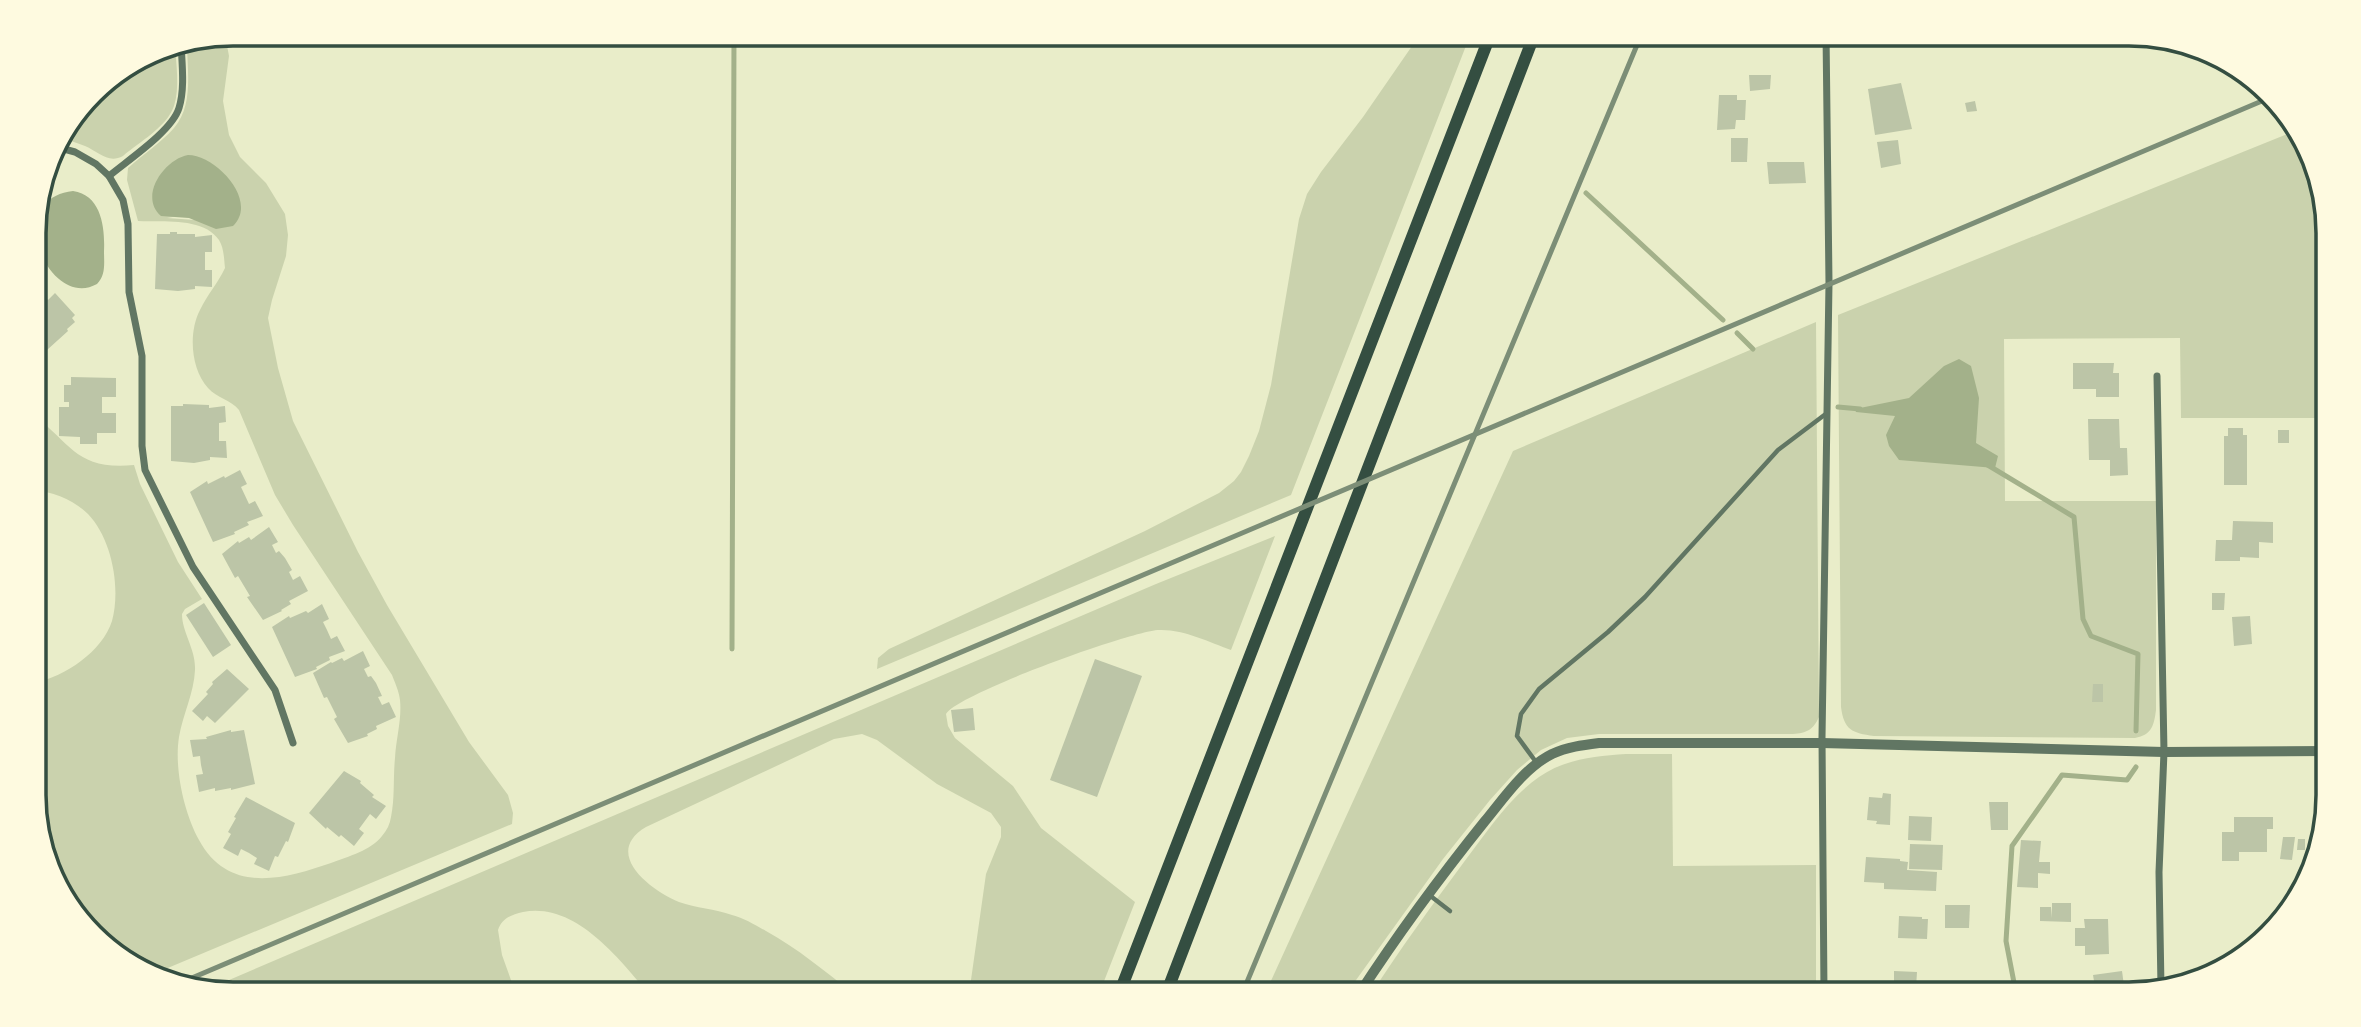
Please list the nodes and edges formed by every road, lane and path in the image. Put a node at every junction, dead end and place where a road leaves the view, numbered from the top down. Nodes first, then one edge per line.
1 (1485, 46) edge
2 (1530, 46) edge
3 (1826, 46) edge
4 (181, 53) edge
5 (65, 150) edge
6 (109, 176) junction
7 (2157, 376) dead end
8 (1827, 413) junction
9 (293, 743) dead end
10 (1822, 743) junction
11 (2316, 751) edge
12 (2164, 752) junction
13 (1538, 764) junction
14 (1428, 894) junction
15 (1450, 911) dead end
16 (2161, 979) edge
17 (1367, 981) edge
18 (1824, 981) edge
19 (1123, 982) edge
20 (1170, 982) edge

1 - 19 main road
2 - 20 main road
3 - 8 street
4 - 6 street
5 - 6 street
6 - 9 street
7 - 12 street
8 - 10 street
8 - 13 lane
10 - 12 street
10 - 13 street
10 - 18 street
11 - 12 street
12 - 16 street
13 - 14 street
14 - 15 lane
14 - 17 street

